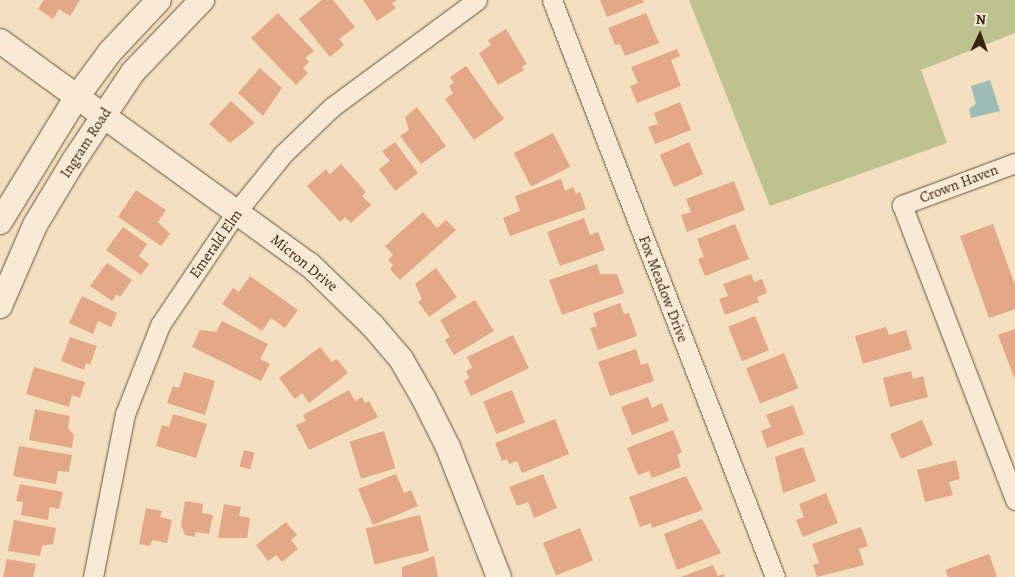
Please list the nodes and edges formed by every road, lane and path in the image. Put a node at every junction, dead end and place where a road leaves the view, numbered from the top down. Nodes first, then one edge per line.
1 (159, 0) edge
2 (202, 0) edge
3 (477, 0) edge
4 (552, 0) edge
5 (0, 42) edge
6 (76, 98) junction
7 (103, 116) junction
8 (1015, 162) edge
9 (237, 211) junction
10 (0, 222) edge
11 (0, 306) edge
12 (1015, 500) edge
13 (93, 577) edge
14 (499, 577) edge
15 (775, 577) edge

1 - 6 street
2 - 7 street, Ingram Road
3 - 9 street, Emerald Elm
4 - 15 street, Fox Meadow Drive
5 - 6 street, Micron Drive
6 - 7 street, Micron Drive
6 - 10 street
7 - 9 street, Micron Drive
7 - 11 street, Ingram Road
8 - 12 street, Crown Haven
9 - 13 street, Emerald Elm
9 - 14 street, Micron Drive

